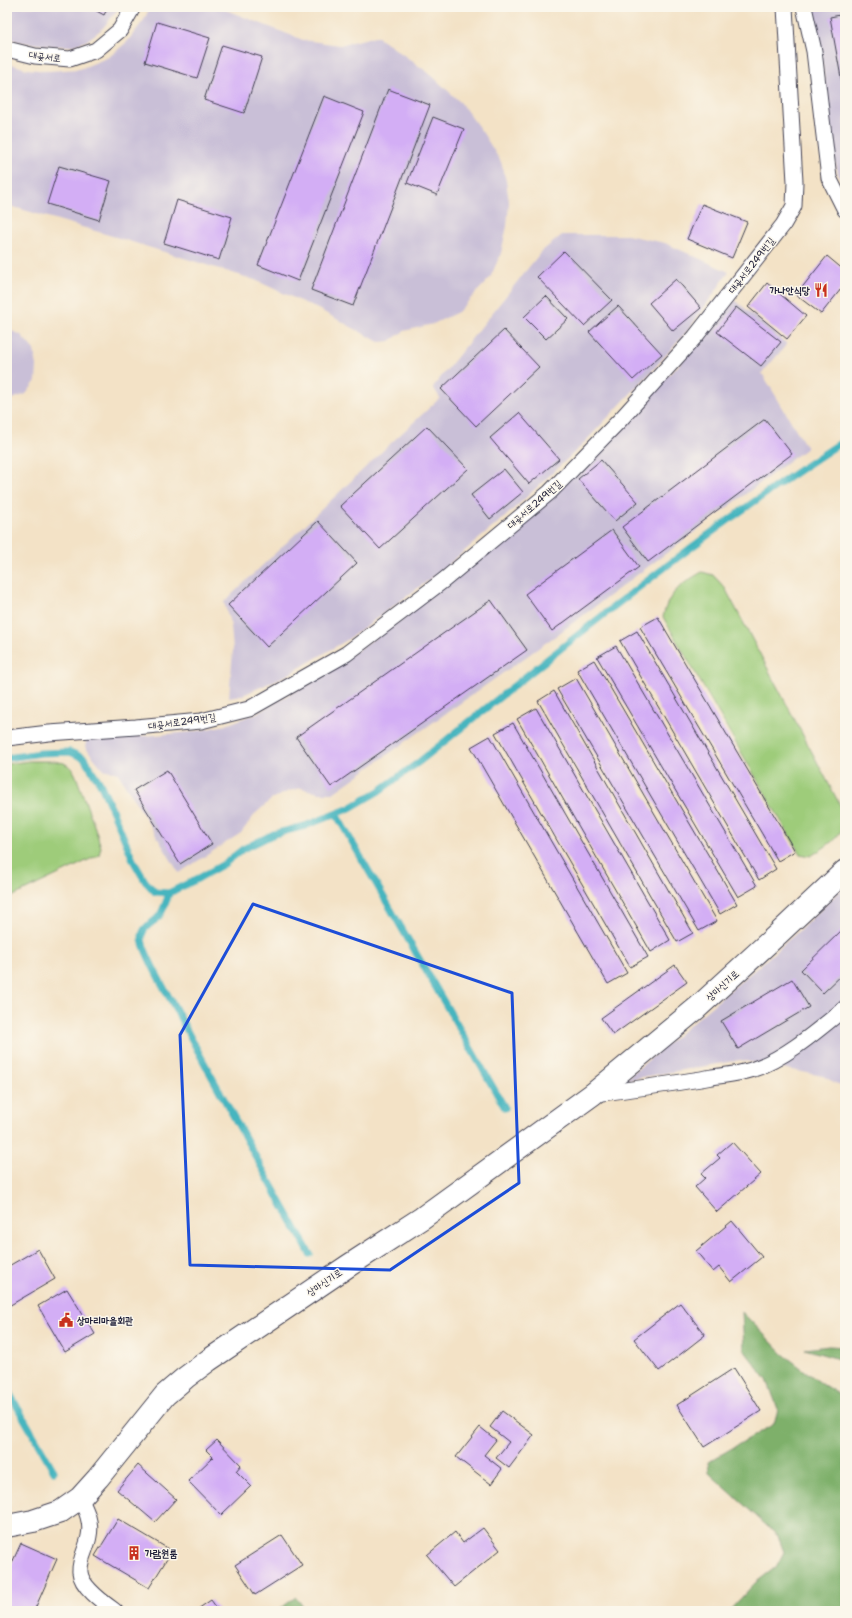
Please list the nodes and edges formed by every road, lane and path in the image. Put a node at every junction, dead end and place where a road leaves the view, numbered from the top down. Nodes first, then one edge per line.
1 (133, 7) edge
2 (785, 7) edge
3 (804, 7) edge
4 (7, 49) edge
5 (845, 210) edge
6 (7, 738) edge
7 (845, 871) edge
8 (845, 1008) edge
9 (594, 1094) junction
10 (80, 1498) junction
11 (7, 1526) edge
12 (115, 1611) edge

1 - 4 lane, 대곶서로
2 - 6 lane, 대곶서로249번길
3 - 5 lane
7 - 9 street, 상마신기로
8 - 9 lane, 상마신기로
9 - 10 street, 상마신기로
10 - 11 street, 상마신기로
10 - 12 lane

